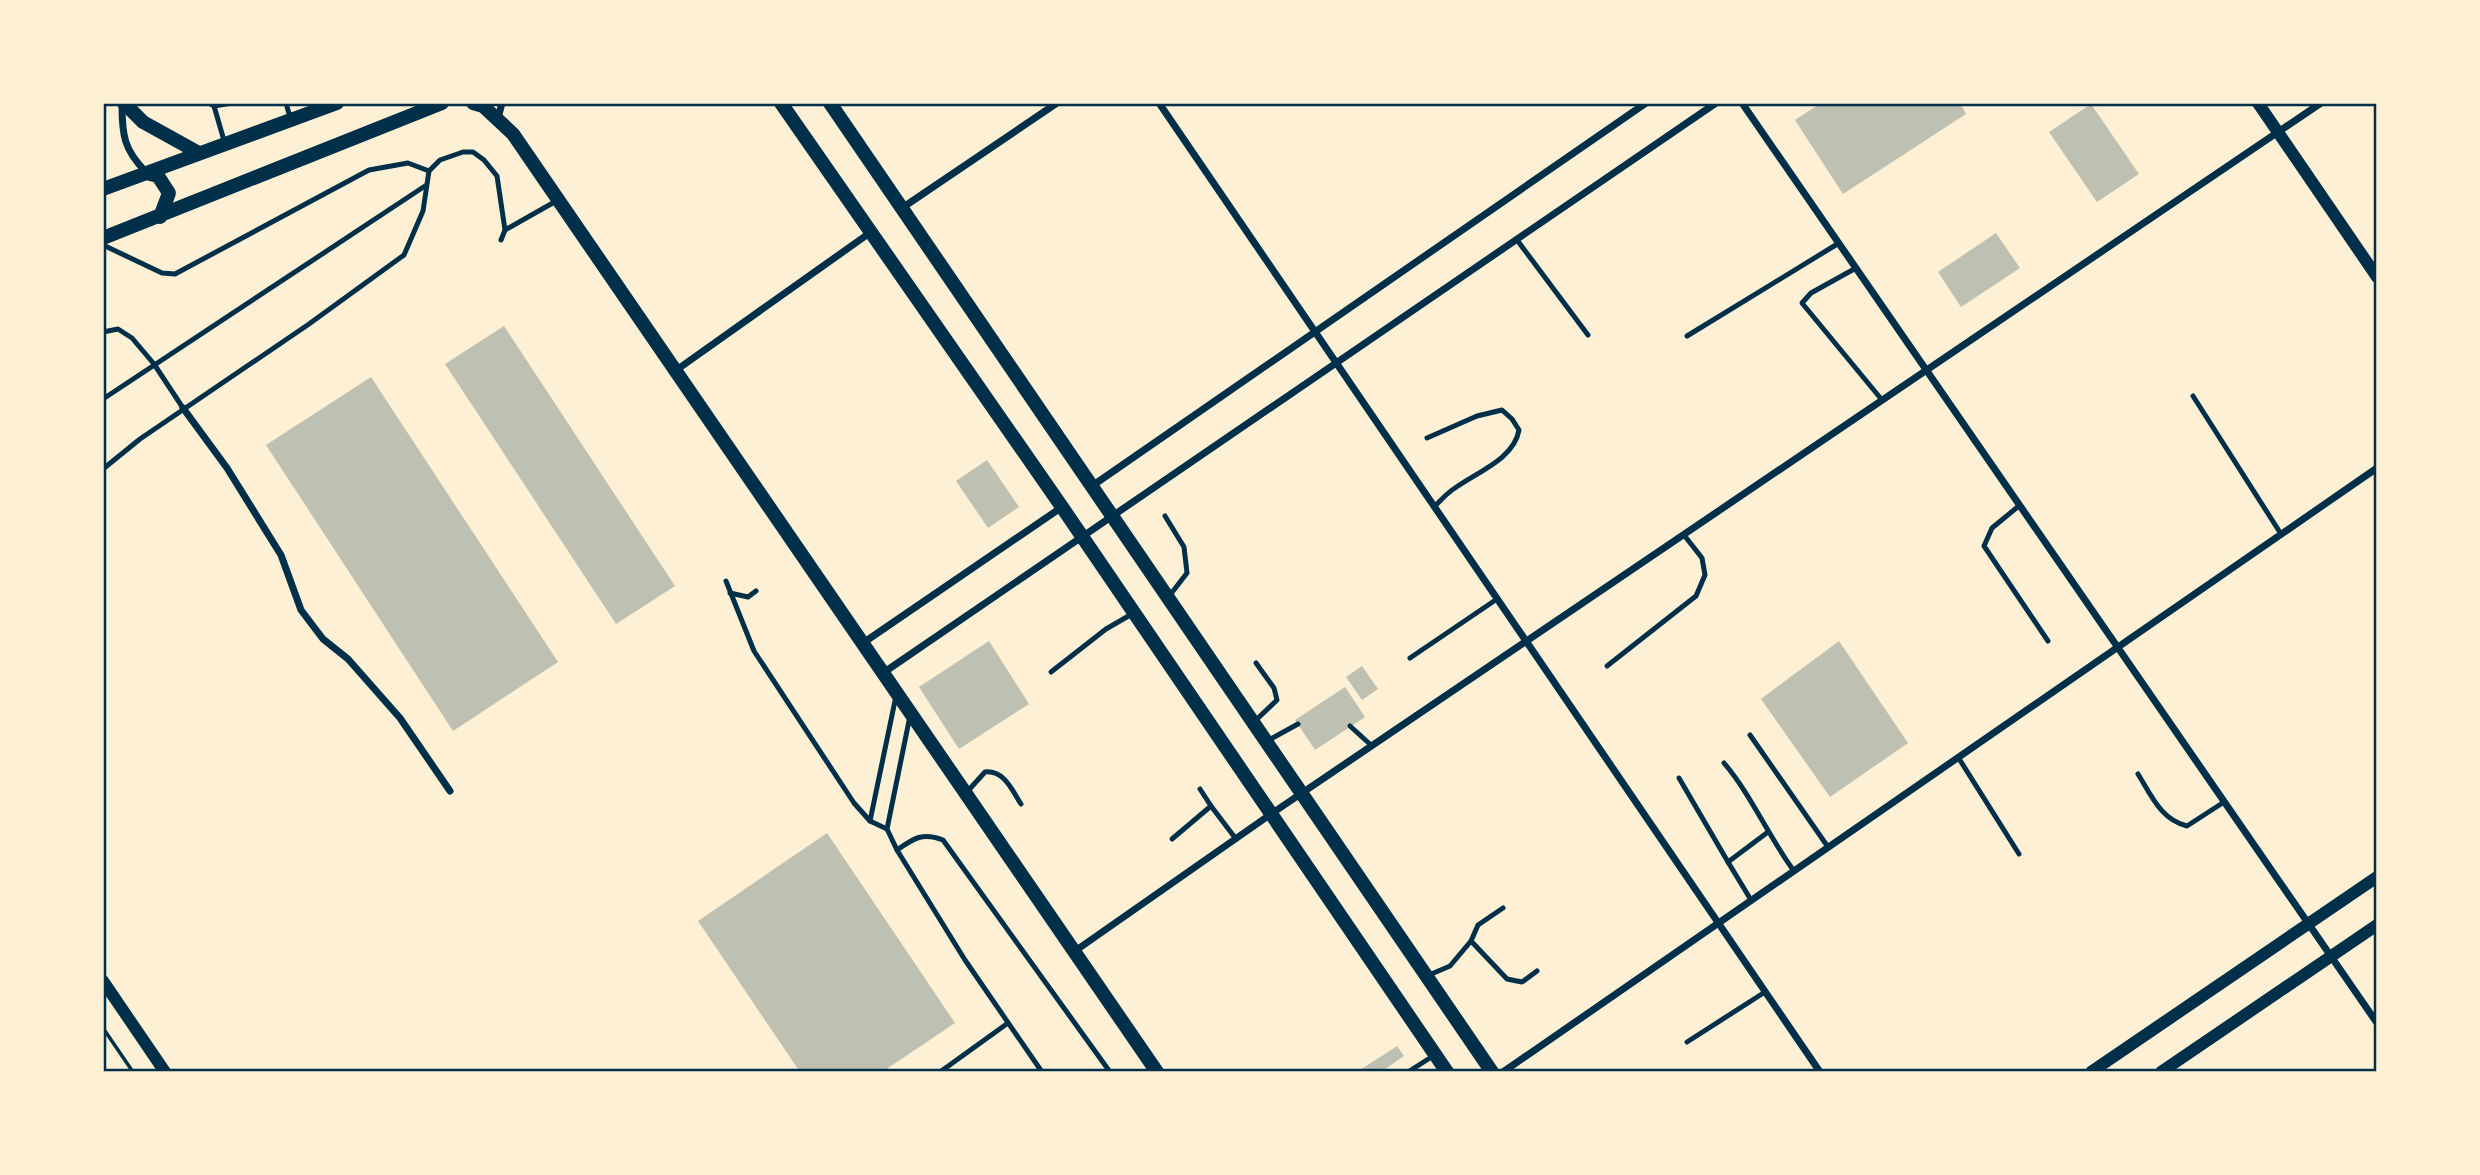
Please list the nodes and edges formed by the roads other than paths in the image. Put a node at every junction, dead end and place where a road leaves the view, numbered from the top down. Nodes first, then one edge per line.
1 (123, 103) edge
2 (232, 103) edge
3 (286, 103) edge
4 (337, 103) edge
5 (442, 103) edge
6 (473, 103) edge
7 (502, 103) edge
8 (780, 103) edge
9 (830, 103) edge
10 (1057, 103) edge
11 (1159, 103) edge
12 (1646, 103) edge
13 (1716, 103) edge
14 (1742, 103) edge
15 (2258, 103) edge
16 (2321, 103) edge
17 (212, 105) edge
18 (498, 118) junction
19 (290, 119) junction
20 (2278, 132) junction
21 (225, 144) junction
22 (199, 153) junction
23 (429, 171) junction
24 (146, 173) junction
25 (425, 186) junction
26 (103, 189) edge
27 (558, 200) junction
28 (902, 208) junction
29 (160, 217) junction
30 (505, 230) junction
31 (871, 231) junction
32 (103, 238) edge
33 (501, 240) dead end
34 (1517, 240) junction
35 (1839, 243) junction
36 (103, 245) edge
37 (1856, 268) junction
38 (2377, 277) edge
39 (103, 332) edge
40 (1315, 332) junction
41 (1588, 335) dead end
42 (1688, 336) dead end
43 (154, 364) junction
44 (1336, 364) junction
45 (1926, 370) junction
46 (674, 371) junction
47 (2193, 396) dead end
48 (103, 399) edge
49 (1882, 400) junction
50 (184, 408) junction
51 (1427, 438) dead end
52 (2377, 468) edge
53 (103, 469) edge
54 (1092, 486) junction
55 (2020, 505) junction
56 (1062, 507) junction
57 (1434, 507) junction
58 (1166, 516) dead end
59 (1113, 517) junction
60 (2281, 534) junction
61 (1684, 535) junction
62 (1083, 537) junction
63 (726, 581) dead end
64 (756, 591) dead end
65 (730, 593) junction
66 (1168, 597) junction
67 (1497, 599) junction
68 (1134, 613) junction
69 (1526, 641) junction
70 (2048, 641) dead end
71 (862, 644) junction
72 (2118, 647) junction
73 (1410, 658) dead end
74 (1256, 663) dead end
75 (1607, 666) dead end
76 (1051, 672) dead end
77 (883, 673) junction
78 (897, 693) junction
79 (911, 713) junction
80 (1254, 722) junction
81 (1298, 724) dead end
82 (1350, 726) dead end
83 (1750, 735) dead end
84 (1266, 741) junction
85 (1372, 746) junction
86 (1958, 757) junction
87 (1724, 763) dead end
88 (2138, 774) dead end
89 (1679, 778) dead end
90 (1200, 789) dead end
91 (450, 791) dead end
92 (966, 793) junction
93 (1301, 793) junction
94 (2224, 802) junction
95 (1021, 804) dead end
96 (1211, 806) junction
97 (1271, 814) junction
98 (870, 821) junction
99 (887, 829) junction
100 (1768, 832) junction
101 (1172, 839) dead end
102 (1236, 839) junction
103 (1828, 847) junction
104 (897, 850) junction
105 (2019, 854) dead end
106 (1728, 862) junction
107 (1794, 871) junction
108 (2377, 877) edge
109 (1751, 900) junction
110 (1503, 908) dead end
111 (1718, 923) junction
112 (2308, 923) junction
113 (2377, 925) edge
114 (1471, 940) junction
115 (1075, 951) junction
116 (2331, 956) junction
117 (1537, 971) dead end
118 (1426, 976) junction
119 (103, 981) edge
120 (1765, 992) junction
121 (1008, 1023) junction
122 (2377, 1023) edge
123 (1687, 1042) dead end
124 (1435, 1055) junction
125 (164, 1072) edge
126 (940, 1072) edge
127 (1042, 1072) edge
128 (1110, 1072) edge
129 (1157, 1072) edge
130 (1408, 1072) edge
131 (1447, 1072) edge
132 (1492, 1072) edge
133 (1503, 1072) edge
134 (1820, 1072) edge
135 (2091, 1072) edge
136 (2161, 1072) edge

1 - 22 main road
1 - 24 street
2 - 17 lane
3 - 19 lane
4 - 19 main road
5 - 29 main road
6 - 18 main road
7 - 18 street
8 - 31 main road
9 - 28 main road
10 - 28 street
11 - 40 street
12 - 40 street
13 - 34 street
14 - 35 street
15 - 20 street
16 - 20 street
17 - 21 lane
18 - 27 main road
19 - 21 main road
20 - 38 street
20 - 45 street
21 - 22 main road
22 - 24 main road
23 - 25 lane
23 - 30 lane
23 - 36 lane
24 - 26 main road
24 - 29 main road
25 - 43 lane
25 - 50 lane
27 - 30 lane
27 - 46 main road
28 - 54 main road
29 - 32 main road
30 - 33 lane
31 - 46 street
31 - 56 main road
34 - 41 lane
34 - 44 street
35 - 37 street
35 - 42 lane
37 - 45 street
37 - 49 lane
39 - 43 lane
40 - 44 street
40 - 54 street
43 - 48 lane
43 - 50 lane
44 - 57 street
44 - 59 street
45 - 49 street
45 - 55 street
46 - 71 main road
47 - 60 lane
49 - 61 street
50 - 53 lane
50 - 91 street
51 - 57 lane
52 - 60 street
54 - 59 main road
55 - 70 lane
55 - 72 street
56 - 62 main road
56 - 71 street
57 - 67 street
58 - 66 lane
59 - 62 street
59 - 66 main road
60 - 72 street
61 - 69 street
61 - 75 lane
62 - 68 main road
62 - 77 street
63 - 65 lane
64 - 65 lane
65 - 98 lane
66 - 80 main road
67 - 69 street
67 - 73 lane
68 - 76 lane
68 - 97 main road
69 - 85 street
69 - 111 street
71 - 77 main road
72 - 86 street
72 - 94 street
74 - 80 lane
77 - 78 main road
78 - 79 main road
78 - 98 lane
79 - 92 main road
79 - 99 lane
80 - 84 main road
81 - 84 lane
82 - 85 lane
83 - 103 lane
84 - 93 main road
85 - 93 street
86 - 103 street
86 - 105 lane
87 - 100 lane
88 - 94 lane
89 - 106 lane
90 - 96 lane
92 - 95 lane
92 - 115 main road
93 - 97 street
93 - 118 main road
94 - 112 street
96 - 101 lane
96 - 102 lane
97 - 102 street
97 - 124 main road
98 - 99 lane
99 - 104 lane
100 - 106 lane
100 - 107 lane
102 - 115 street
103 - 107 street
104 - 121 lane
104 - 128 lane
106 - 109 lane
107 - 109 street
108 - 112 street
109 - 111 street
110 - 114 lane
111 - 120 street
111 - 133 street
112 - 116 street
112 - 135 street
113 - 116 street
114 - 117 lane
114 - 118 lane
115 - 129 main road
116 - 122 street
116 - 136 street
118 - 132 main road
119 - 125 street
120 - 123 lane
120 - 134 street
121 - 126 lane
121 - 127 lane
124 - 130 lane
124 - 131 main road

